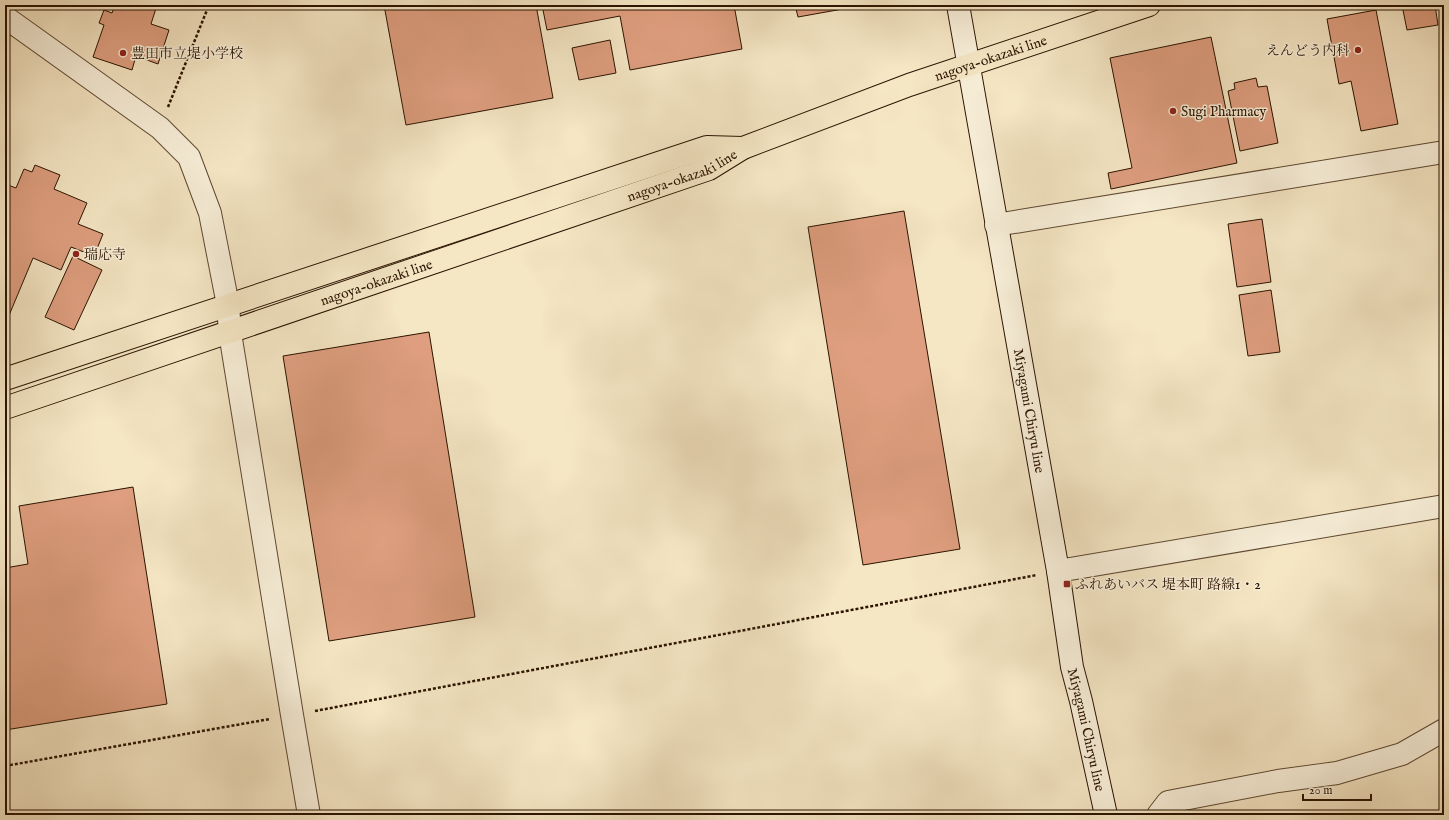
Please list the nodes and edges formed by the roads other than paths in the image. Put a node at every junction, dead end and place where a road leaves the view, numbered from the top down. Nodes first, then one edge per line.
1 (958, 5) edge
2 (1149, 5) edge
3 (5, 17) edge
4 (968, 65) junction
5 (743, 148) junction
6 (1444, 152) edge
7 (996, 225) junction
8 (228, 305) junction
9 (230, 332) junction
10 (5, 379) edge
11 (5, 408) edge
12 (1444, 506) edge
13 (1058, 571) junction
14 (1444, 730) edge
15 (309, 815) edge
16 (1106, 815) edge
17 (1158, 815) edge

1 - 4 street, Miyagami Chiryu line
2 - 4 main road, nagoya-okazaki line
3 - 8 street
4 - 5 main road, nagoya-okazaki line
4 - 7 street, Miyagami Chiryu line
5 - 8 main road, nagoya-okazaki line
5 - 9 main road, nagoya-okazaki line
6 - 7 street
7 - 13 street, Miyagami Chiryu line
8 - 9 street
8 - 10 main road, nagoya-okazaki line
9 - 11 main road, nagoya-okazaki line
9 - 15 street
12 - 13 street
13 - 16 street, Miyagami Chiryu line
14 - 17 street

